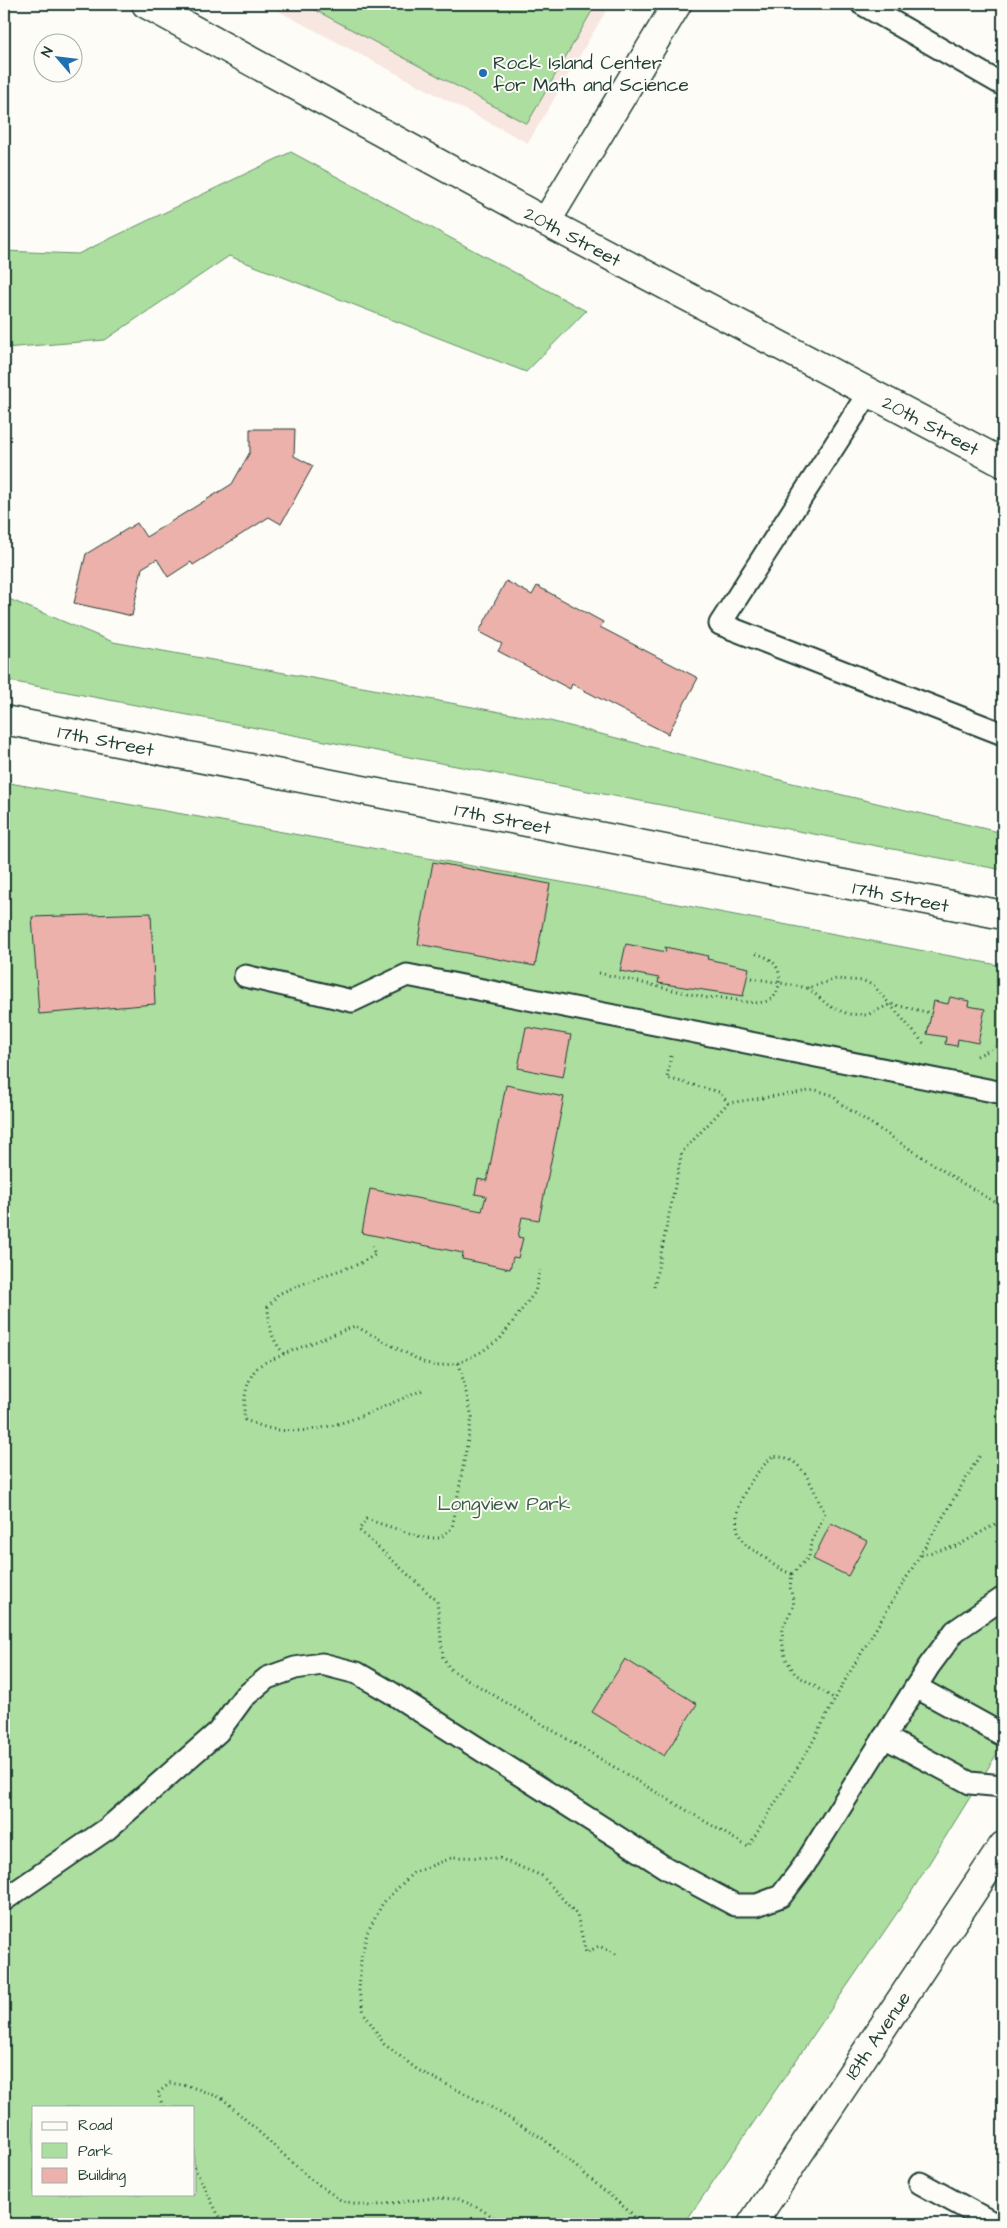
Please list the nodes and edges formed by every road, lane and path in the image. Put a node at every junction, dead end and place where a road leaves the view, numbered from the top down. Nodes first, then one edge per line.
1 (146, 4) edge
2 (677, 4) edge
3 (862, 4) edge
4 (1003, 85) edge
5 (546, 222) junction
6 (869, 392) junction
7 (1003, 464) edge
8 (4, 720) edge
9 (1003, 734) edge
10 (1003, 915) edge
11 (753, 953) dead end
12 (599, 974) dead end
13 (244, 976) dead end
14 (752, 978) dead end
15 (779, 983) junction
16 (808, 988) junction
17 (891, 1004) junction
18 (931, 1013) dead end
19 (678, 1028) junction
20 (1003, 1044) edge
21 (932, 1050) dead end
22 (973, 1056) dead end
23 (1003, 1093) edge
24 (728, 1103) junction
25 (1003, 1204) edge
26 (372, 1246) dead end
27 (540, 1270) dead end
28 (654, 1287) dead end
29 (284, 1354) junction
30 (459, 1363) junction
31 (423, 1390) dead end
32 (980, 1455) dead end
33 (1003, 1520) edge
34 (920, 1555) junction
35 (792, 1574) junction
36 (1003, 1598) edge
37 (916, 1687) junction
38 (835, 1699) junction
39 (1003, 1735) edge
40 (884, 1737) junction
41 (1003, 1786) edge
42 (1003, 1846) edge
43 (4, 1900) edge
44 (616, 1954) dead end
45 (163, 2106) edge
46 (195, 2169) edge
47 (920, 2183) dead end
48 (223, 2224) edge
49 (504, 2224) edge
50 (639, 2224) edge
51 (752, 2224) edge
52 (995, 2224) edge

1 - 5 street, 20th Street
2 - 5 street
3 - 4 lane
5 - 6 street, 20th Street
6 - 7 street, 20th Street
6 - 9 lane
8 - 10 street, 17th Street
11 - 15 path
12 - 15 path
13 - 19 lane
14 - 15 path
15 - 16 path
16 - 17 path
16 - 17 path
17 - 18 path
17 - 21 path
19 - 23 lane
19 - 24 path
20 - 22 path
24 - 25 path
24 - 28 path
26 - 29 path
27 - 30 path
29 - 30 path
29 - 31 path
30 - 38 path
32 - 34 path
33 - 34 path
34 - 38 path
35 - 35 path
35 - 38 path
36 - 37 lane
37 - 39 lane
37 - 40 lane
40 - 41 lane
40 - 43 lane
42 - 51 street, 18th Avenue
44 - 50 path
45 - 49 path
46 - 48 path
47 - 52 lane

